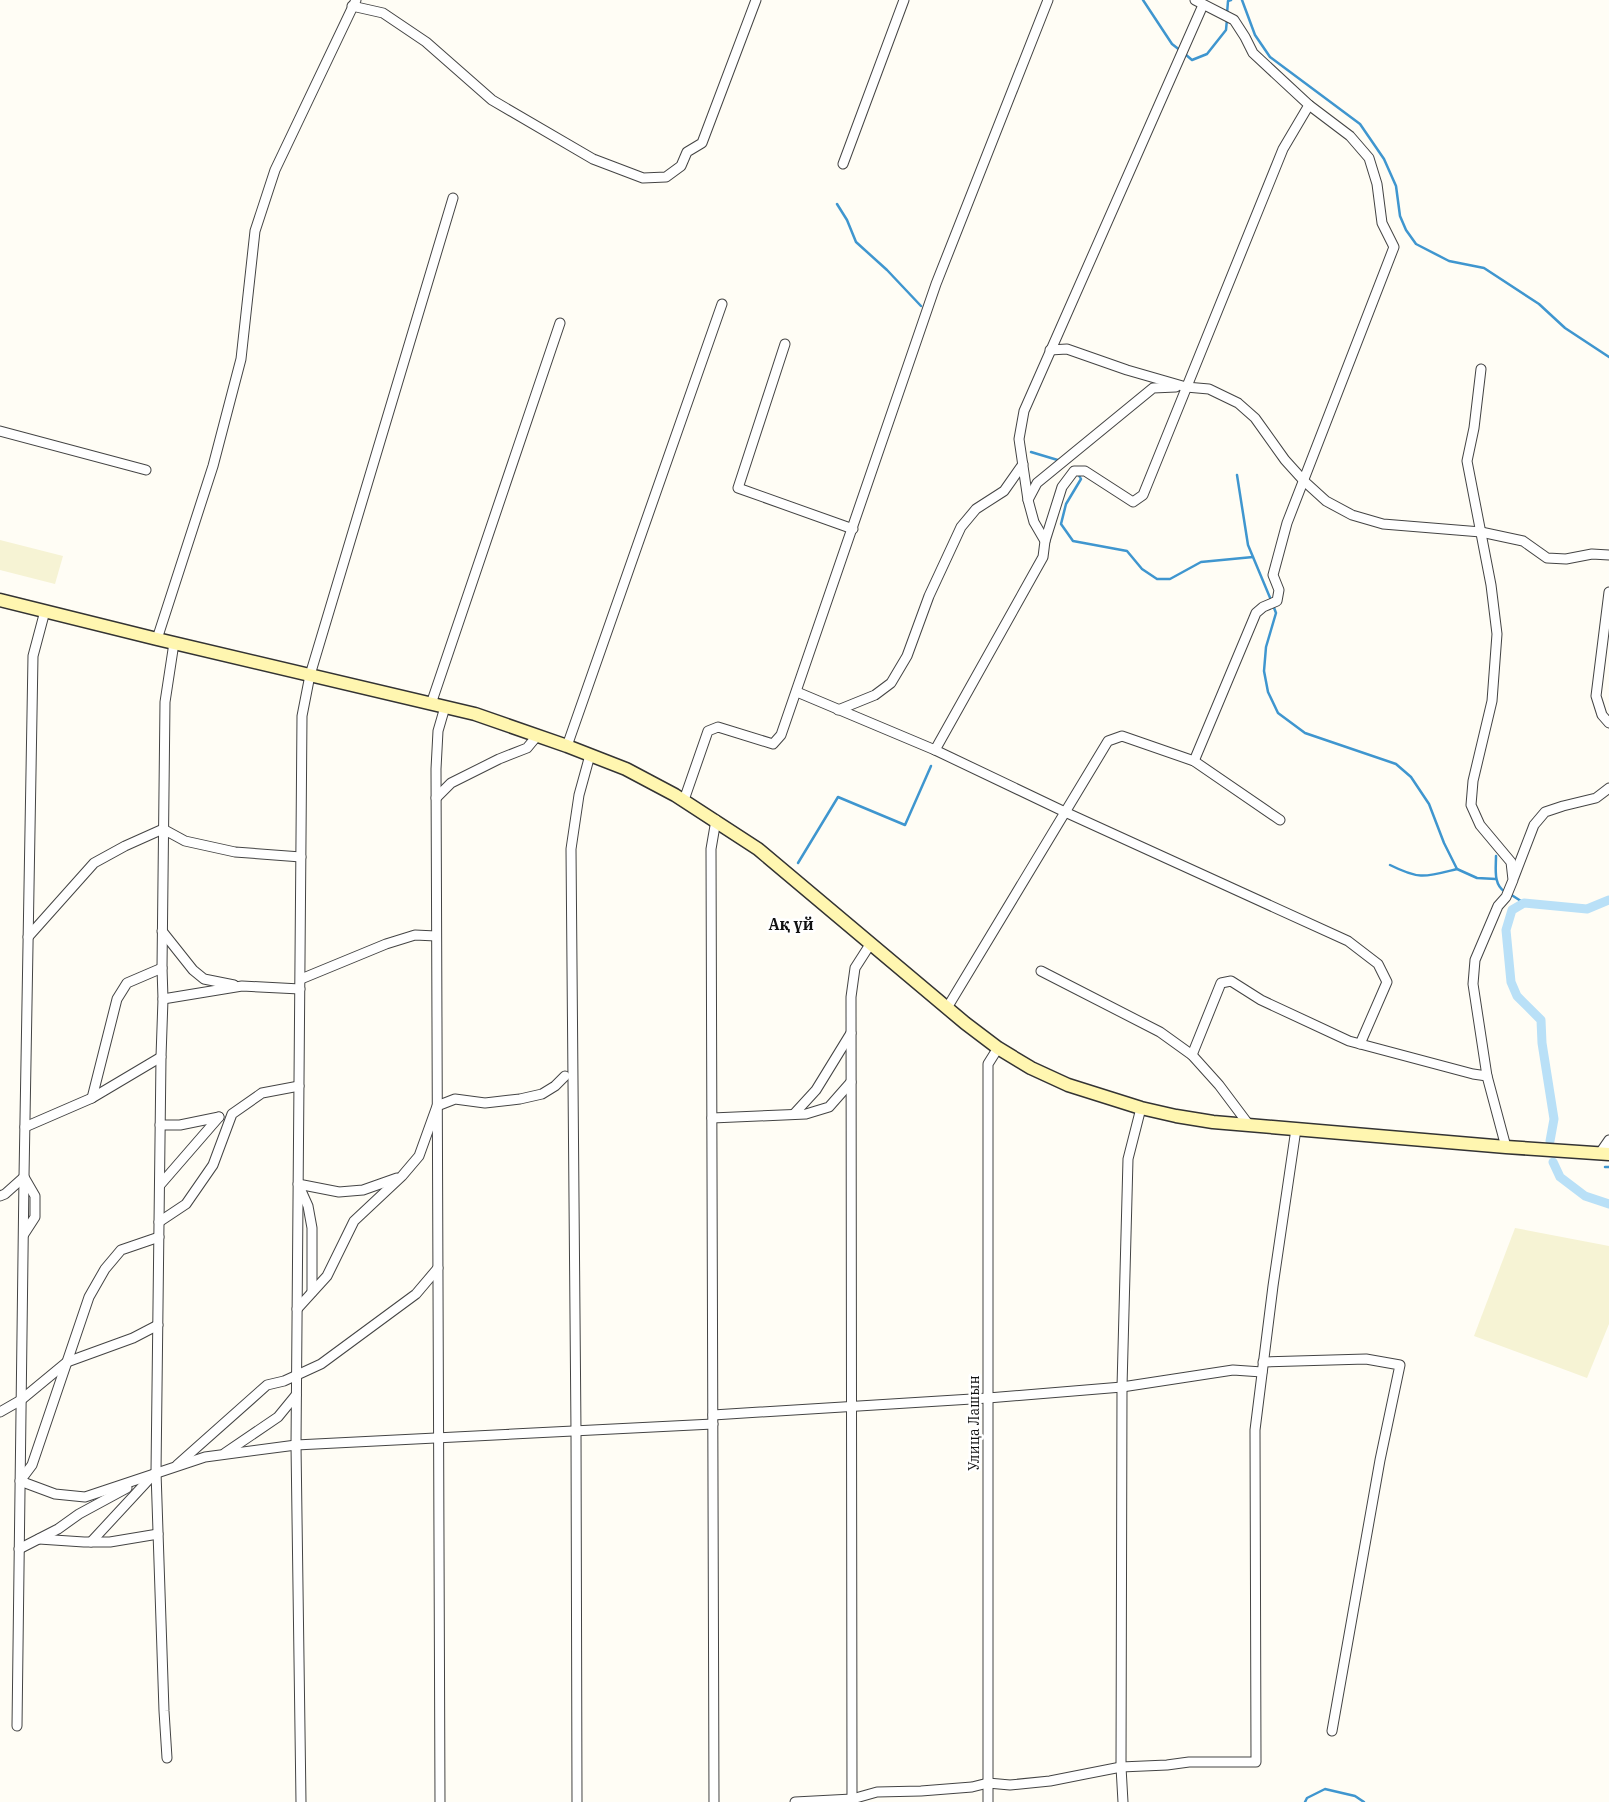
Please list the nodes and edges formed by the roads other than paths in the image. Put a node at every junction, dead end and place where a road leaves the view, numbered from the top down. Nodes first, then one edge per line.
1 (756, 0) edge
2 (904, 0) edge
3 (1048, 0) edge
4 (1199, 2) edge
5 (354, 3) edge
6 (1309, 105) junction
7 (843, 164) dead end
8 (453, 198) dead end
9 (722, 304) dead end
10 (560, 323) dead end
11 (785, 344) dead end
12 (1050, 350) junction
13 (1481, 369) dead end
14 (1186, 387) junction
15 (0, 431) edge
16 (1023, 464) junction
17 (146, 470) dead end
18 (1304, 481) junction
19 (1028, 500) junction
20 (853, 529) junction
21 (1481, 532) junction
22 (1046, 541) junction
23 (1609, 555) edge
24 (1609, 592) edge
25 (0, 600) edge
26 (45, 611) junction
27 (157, 639) junction
28 (174, 643) junction
29 (310, 675) junction
30 (797, 692) junction
31 (431, 704) junction
32 (445, 707) junction
33 (838, 710) junction
34 (1609, 723) edge
35 (537, 736) junction
36 (567, 746) junction
37 (935, 750) junction
38 (590, 755) junction
39 (1194, 761) junction
40 (1609, 788) edge
41 (436, 798) junction
42 (684, 800) junction
43 (1065, 812) junction
44 (716, 820) junction
45 (1280, 820) dead end
46 (163, 829) junction
47 (301, 857) junction
48 (1513, 880) junction
49 (162, 931) junction
50 (436, 936) junction
51 (28, 937) junction
52 (871, 944) junction
53 (162, 968) junction
54 (1041, 972) dead end
55 (301, 984) junction
56 (242, 986) junction
57 (163, 999) junction
58 (947, 1008) junction
59 (851, 1033) junction
60 (1360, 1044) junction
61 (998, 1048) junction
62 (1192, 1055) junction
63 (161, 1057) junction
64 (565, 1076) dead end
65 (1487, 1076) junction
66 (851, 1082) junction
67 (299, 1086) junction
68 (92, 1098) junction
69 (437, 1106) junction
70 (1140, 1108) junction
71 (232, 1114) junction
72 (794, 1114) junction
73 (219, 1117) junction
74 (712, 1118) junction
75 (160, 1125) junction
76 (1249, 1125) junction
77 (25, 1127) junction
78 (1296, 1129) junction
79 (1609, 1140) edge
80 (437, 1146) junction
81 (1506, 1147) junction
82 (1605, 1154) edge
83 (419, 1156) junction
84 (402, 1176) junction
85 (24, 1177) junction
86 (298, 1184) junction
87 (160, 1185) junction
88 (3, 1195) edge
89 (0, 1202) edge
90 (159, 1222) junction
91 (159, 1237) junction
92 (438, 1268) junction
93 (312, 1292) junction
94 (297, 1309) junction
95 (158, 1325) junction
96 (67, 1362) junction
97 (1263, 1362) junction
98 (1262, 1372) junction
99 (297, 1374) junction
100 (1122, 1387) junction
101 (296, 1395) junction
102 (988, 1398) junction
103 (21, 1400) junction
104 (852, 1406) junction
105 (0, 1412) edge
106 (713, 1419) junction
107 (576, 1430) junction
108 (438, 1437) junction
109 (296, 1445) junction
110 (223, 1455) junction
111 (175, 1466) junction
112 (156, 1472) junction
113 (20, 1481) junction
114 (158, 1534) junction
115 (37, 1538) junction
116 (91, 1542) junction
117 (19, 1549) junction
118 (17, 1726) dead end
119 (1332, 1731) dead end
120 (167, 1758) dead end
121 (1121, 1767) junction
122 (988, 1784) junction
123 (852, 1801) edge
124 (301, 1802) edge
125 (440, 1802) edge
126 (577, 1802) edge
127 (714, 1802) edge
128 (796, 1802) edge
129 (988, 1802) edge
130 (1123, 1802) edge

1 - 5 street
2 - 7 street
3 - 20 street
4 - 6 street
4 - 12 street
5 - 27 street
6 - 14 street
6 - 18 street
8 - 29 street
9 - 36 street
10 - 31 street
11 - 20 street
12 - 14 street
12 - 16 street
13 - 21 street
14 - 18 street
14 - 19 street
14 - 22 street
15 - 17 street
16 - 19 street
16 - 33 street
18 - 21 street
18 - 39 street
19 - 22 street
20 - 30 street
21 - 23 street
21 - 48 street
22 - 37 street
24 - 34 street
25 - 26 main road
26 - 27 main road
26 - 51 street
27 - 28 main road
28 - 29 main road
28 - 46 street
29 - 31 main road
29 - 47 street
30 - 33 street
30 - 42 street
31 - 32 main road
32 - 35 main road
32 - 41 street
33 - 37 street
35 - 36 main road
35 - 41 street
36 - 38 main road
37 - 43 street
38 - 42 main road
38 - 107 street
39 - 43 street
39 - 45 street
40 - 48 street
41 - 50 street
42 - 44 main road
43 - 58 street
43 - 60 street
44 - 52 main road
44 - 74 street
46 - 47 street
46 - 49 street
46 - 51 street
47 - 55 street
48 - 65 street
49 - 53 street
49 - 56 street
50 - 55 street
50 - 69 street
51 - 77 street
52 - 58 main road
52 - 59 street
53 - 57 street
53 - 68 street
54 - 62 street
55 - 56 street
55 - 67 street
56 - 57 street
57 - 63 street
58 - 61 main road
59 - 66 street
59 - 72 street
60 - 62 street
60 - 65 street
61 - 70 main road
61 - 102 street, Улица Лашын
62 - 76 street
63 - 68 street
63 - 75 street
64 - 69 street
65 - 81 street
66 - 72 street
66 - 104 street
67 - 71 street
67 - 86 street
68 - 77 street
69 - 80 street
69 - 83 street
70 - 76 main road
70 - 100 street
71 - 73 street
71 - 90 street
72 - 74 street
73 - 75 street
73 - 87 street
74 - 106 street
75 - 87 street
76 - 78 main road
77 - 85 street
78 - 81 main road
78 - 97 street
79 - 82 street
80 - 83 street
80 - 92 street
81 - 82 main road
83 - 84 street
84 - 86 street
84 - 93 street
85 - 88 street
85 - 103 street
86 - 93 street
86 - 94 street
87 - 90 street
88 - 89 street
90 - 91 street
91 - 95 street
91 - 96 street
92 - 99 street
92 - 108 street
93 - 94 street
94 - 99 street
95 - 96 street
95 - 112 street
96 - 103 street
96 - 113 street
97 - 98 street
97 - 119 street
98 - 100 street
98 - 121 street
99 - 101 street
99 - 111 street
100 - 102 street
100 - 121 street
101 - 109 street
101 - 110 street
102 - 104 street
102 - 122 street, Улица Лашын
103 - 105 street
103 - 113 street
104 - 106 street
104 - 123 street
106 - 107 street
106 - 127 street
107 - 108 street
107 - 126 street
108 - 109 street
108 - 125 street
109 - 110 street
109 - 124 street
110 - 111 street
111 - 112 street
112 - 113 street
112 - 114 street
112 - 115 street
112 - 116 street
113 - 117 street
114 - 116 street
114 - 120 street
115 - 116 street
115 - 117 street
117 - 118 street
121 - 122 street
121 - 130 street
122 - 123 street
122 - 129 street, Улица Лашын
123 - 128 street

